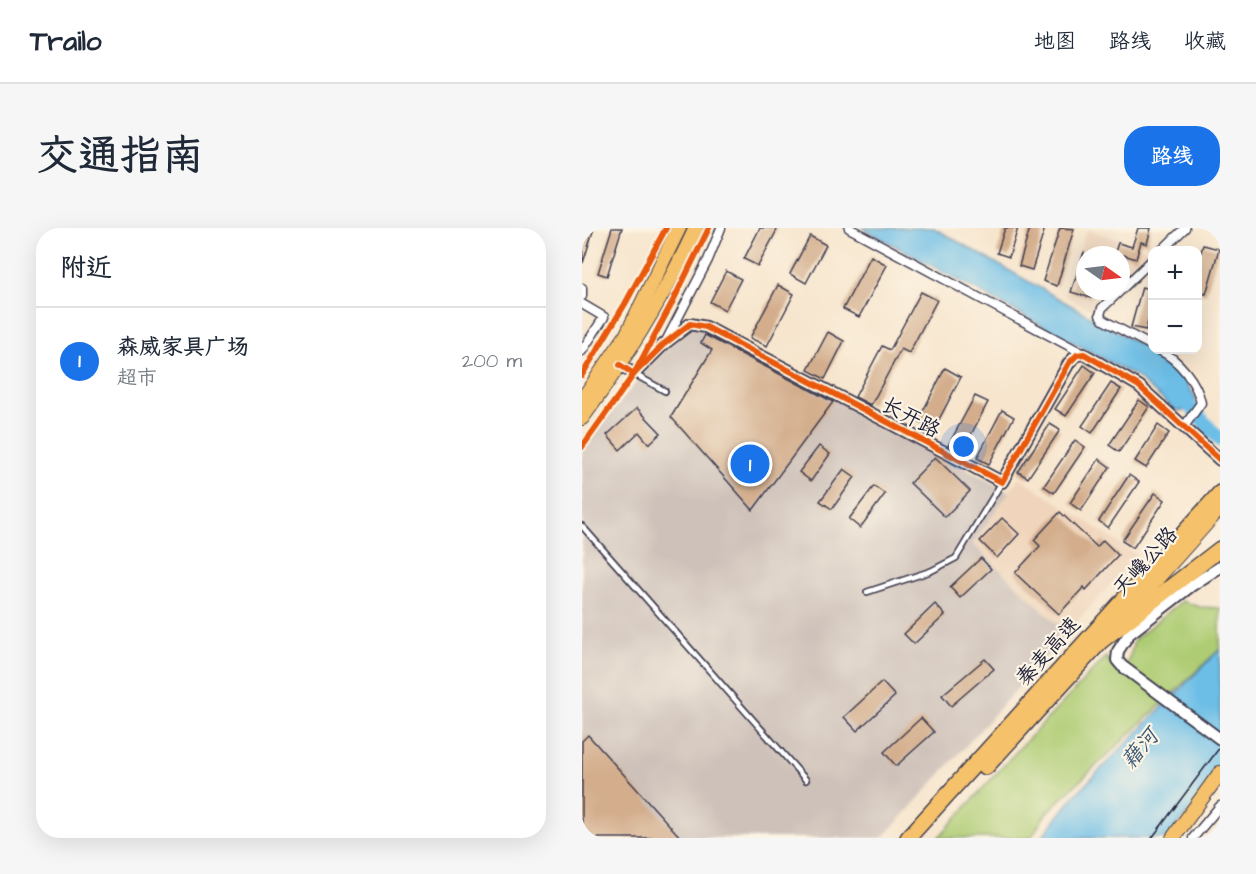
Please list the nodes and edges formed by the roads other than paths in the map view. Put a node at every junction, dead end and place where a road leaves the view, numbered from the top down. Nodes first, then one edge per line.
1 (679, 228) edge
2 (696, 228) edge
3 (721, 228) edge
4 (849, 228) edge
5 (1185, 228) edge
6 (1166, 246) edge
7 (1148, 264) edge
8 (1130, 281) edge
9 (582, 288) edge
10 (582, 296) edge
11 (1110, 300) edge
12 (582, 304) edge
13 (664, 344) junction
14 (1148, 344) edge
15 (582, 351) edge
16 (1084, 354) junction
17 (1168, 354) edge
18 (620, 365) junction
19 (634, 374) junction
20 (665, 391) dead end
21 (582, 400) edge
22 (582, 418) edge
23 (1183, 428) junction
24 (582, 447) edge
25 (1220, 460) edge
26 (1002, 482) junction
27 (1220, 493) edge
28 (1220, 508) edge
29 (582, 526) edge
30 (1220, 549) edge
31 (1220, 567) edge
32 (867, 592) dead end
33 (1101, 641) junction
34 (1220, 739) edge
35 (1220, 773) edge
36 (806, 780) dead end
37 (1220, 786) edge
38 (1220, 806) edge
39 (908, 838) edge
40 (921, 838) edge
41 (1173, 838) edge
42 (1182, 838) edge
43 (1193, 838) edge

1 - 21 main road
2 - 18 main road
3 - 13 street
4 - 16 street
5 - 6 street
7 - 8 street
9 - 10 street
11 - 14 street
12 - 15 street
13 - 19 street, 长开路
13 - 26 street, 长开路
16 - 23 street
16 - 26 street
17 - 23 street
18 - 19 street
18 - 22 main road
19 - 20 lane
19 - 24 lane
23 - 25 street
26 - 32 lane
27 - 39 highway, 秦麦高速
28 - 33 main road, 天巉公路
29 - 36 lane
30 - 33 highway, 秦麦高速
31 - 34 street
33 - 40 highway, 秦麦高速
35 - 41 main road
37 - 42 main road
38 - 43 street

